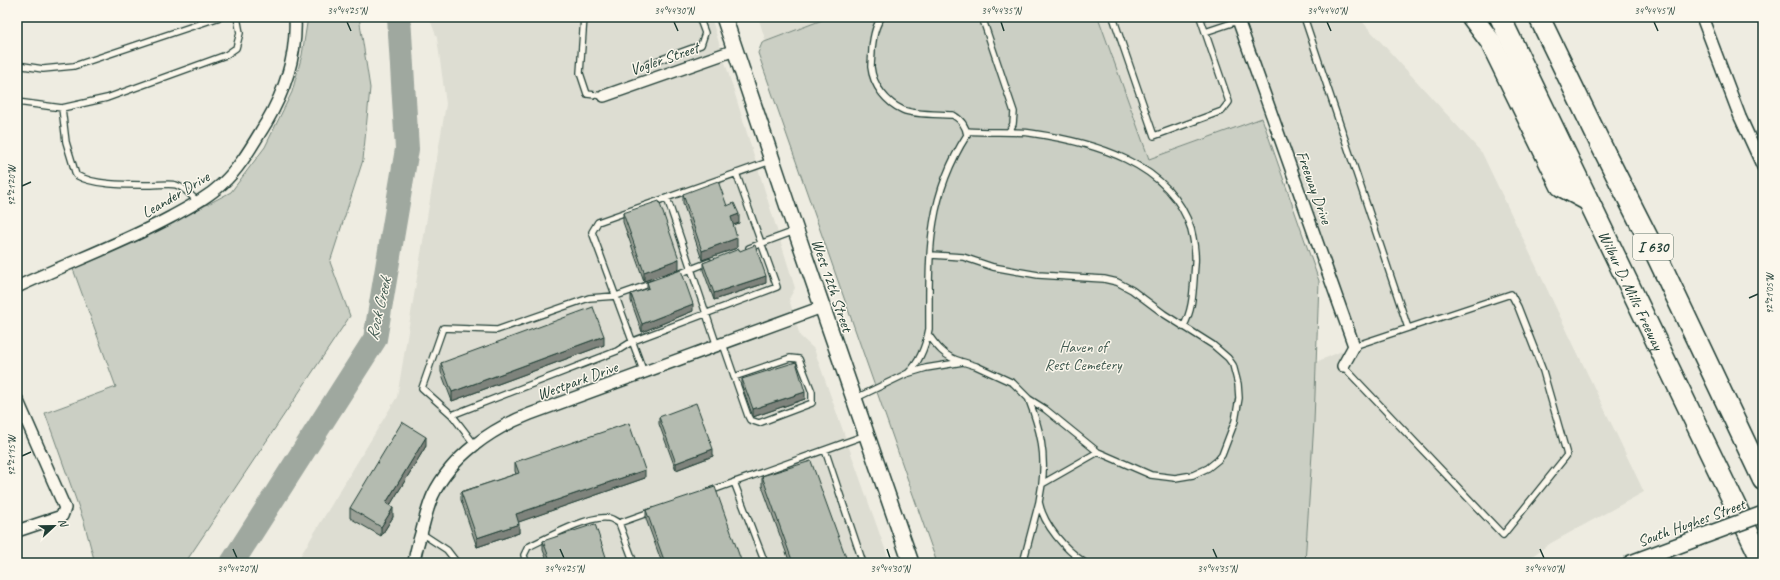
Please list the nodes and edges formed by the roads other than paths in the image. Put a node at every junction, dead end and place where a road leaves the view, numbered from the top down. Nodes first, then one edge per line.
1 (220, 17) edge
2 (237, 17) edge
3 (296, 17) edge
4 (584, 17) edge
5 (699, 17) edge
6 (724, 17) edge
7 (882, 17) edge
8 (982, 17) edge
9 (1113, 17) edge
10 (1200, 17) edge
11 (1304, 17) edge
12 (1472, 17) edge
13 (1500, 17) edge
14 (1539, 17) edge
15 (1702, 17) edge
16 (1238, 19) edge
17 (1205, 32) junction
18 (735, 50) junction
19 (648, 64) dead end
20 (17, 65) edge
21 (604, 96) joint
22 (17, 102) edge
23 (62, 108) junction
24 (966, 131) junction
25 (1009, 132) junction
26 (772, 161) junction
27 (1763, 167) edge
28 (736, 173) junction
29 (667, 198) junction
30 (1587, 200) junction
31 (198, 202) junction
32 (796, 231) junction
33 (761, 243) junction
34 (740, 251) edge
35 (931, 255) junction
36 (719, 259) edge
37 (691, 269) junction
38 (668, 277) edge
39 (661, 280) edge
40 (17, 287) edge
41 (616, 296) junction
42 (822, 307) junction
43 (706, 314) junction
44 (1182, 327) junction
45 (1408, 328) junction
46 (928, 334) junction
47 (632, 341) junction
48 (720, 345) junction
49 (1354, 346) junction
50 (963, 362) junction
51 (1343, 366) joint
52 (644, 374) junction
53 (906, 374) junction
54 (734, 377) junction
55 (17, 399) edge
56 (853, 399) junction
57 (1029, 399) junction
58 (452, 415) junction
59 (866, 435) junction
60 (475, 445) junction
61 (825, 450) junction
62 (1098, 452) junction
63 (1761, 474) edge
64 (734, 482) junction
65 (1042, 484) junction
66 (706, 492) edge
67 (1039, 502) junction
68 (662, 508) edge
69 (1763, 514) edge
70 (619, 523) junction
71 (17, 530) edge
72 (422, 533) junction
73 (414, 563) edge
74 (457, 563) edge
75 (526, 563) edge
76 (634, 563) edge
77 (765, 563) edge
78 (863, 563) edge
79 (911, 563) edge
80 (1023, 563) edge
81 (1085, 563) edge
82 (1631, 563) edge
83 (1762, 563) edge

1 - 20 lane
2 - 23 lane
3 - 31 street, Leander Drive
4 - 21 lane
5 - 19 lane
6 - 18 main road, West 12th Street
7 - 24 lane
8 - 25 lane
9 - 17 lane
10 - 17 lane
11 - 45 lane
12 - 30 highway
13 - 30 highway, Wilbur D. Mills Freeway / I 630
14 - 63 highway, I 630
15 - 27 street
16 - 17 lane
16 - 49 street, Freeway Drive
18 - 21 street, Vogler Street
18 - 26 main road, West 12th Street
22 - 23 lane
23 - 31 lane
24 - 25 lane
24 - 35 lane
25 - 44 lane
26 - 28 lane
26 - 32 main road, West 12th Street
28 - 29 lane
28 - 33 lane
29 - 37 lane
29 - 41 lane
30 - 83 highway, Wilbur D. Mills Freeway / I 630
31 - 40 street, Leander Drive
32 - 33 lane
32 - 42 main road, West 12th Street
33 - 34 lane
33 - 43 lane
35 - 44 lane
35 - 46 lane
36 - 37 lane
37 - 38 lane
37 - 43 lane
39 - 41 lane
41 - 47 lane
41 - 58 lane
42 - 48 street, Westpark Drive
42 - 56 main road, West 12th Street
43 - 47 lane
43 - 48 lane
44 - 62 lane
45 - 49 lane
45 - 51 lane
46 - 50 lane
46 - 53 lane
47 - 52 lane
47 - 58 lane
48 - 52 street, Westpark Drive
48 - 54 lane
49 - 51 street
50 - 53 lane
50 - 57 lane
52 - 60 street, Westpark Drive
53 - 56 lane
54 - 54 lane
55 - 71 street
56 - 59 main road, West 12th Street
57 - 62 lane
57 - 65 lane
58 - 60 lane
59 - 61 lane
59 - 79 main road, West 12th Street
60 - 72 street, Westpark Drive
61 - 64 lane
61 - 78 lane
62 - 65 lane
64 - 66 lane
64 - 77 lane
65 - 67 lane
67 - 80 lane
67 - 81 lane
68 - 70 lane
69 - 82 main road, South Hughes Street, bridge
70 - 75 lane
70 - 76 lane
72 - 73 street, Westpark Drive
72 - 74 lane

